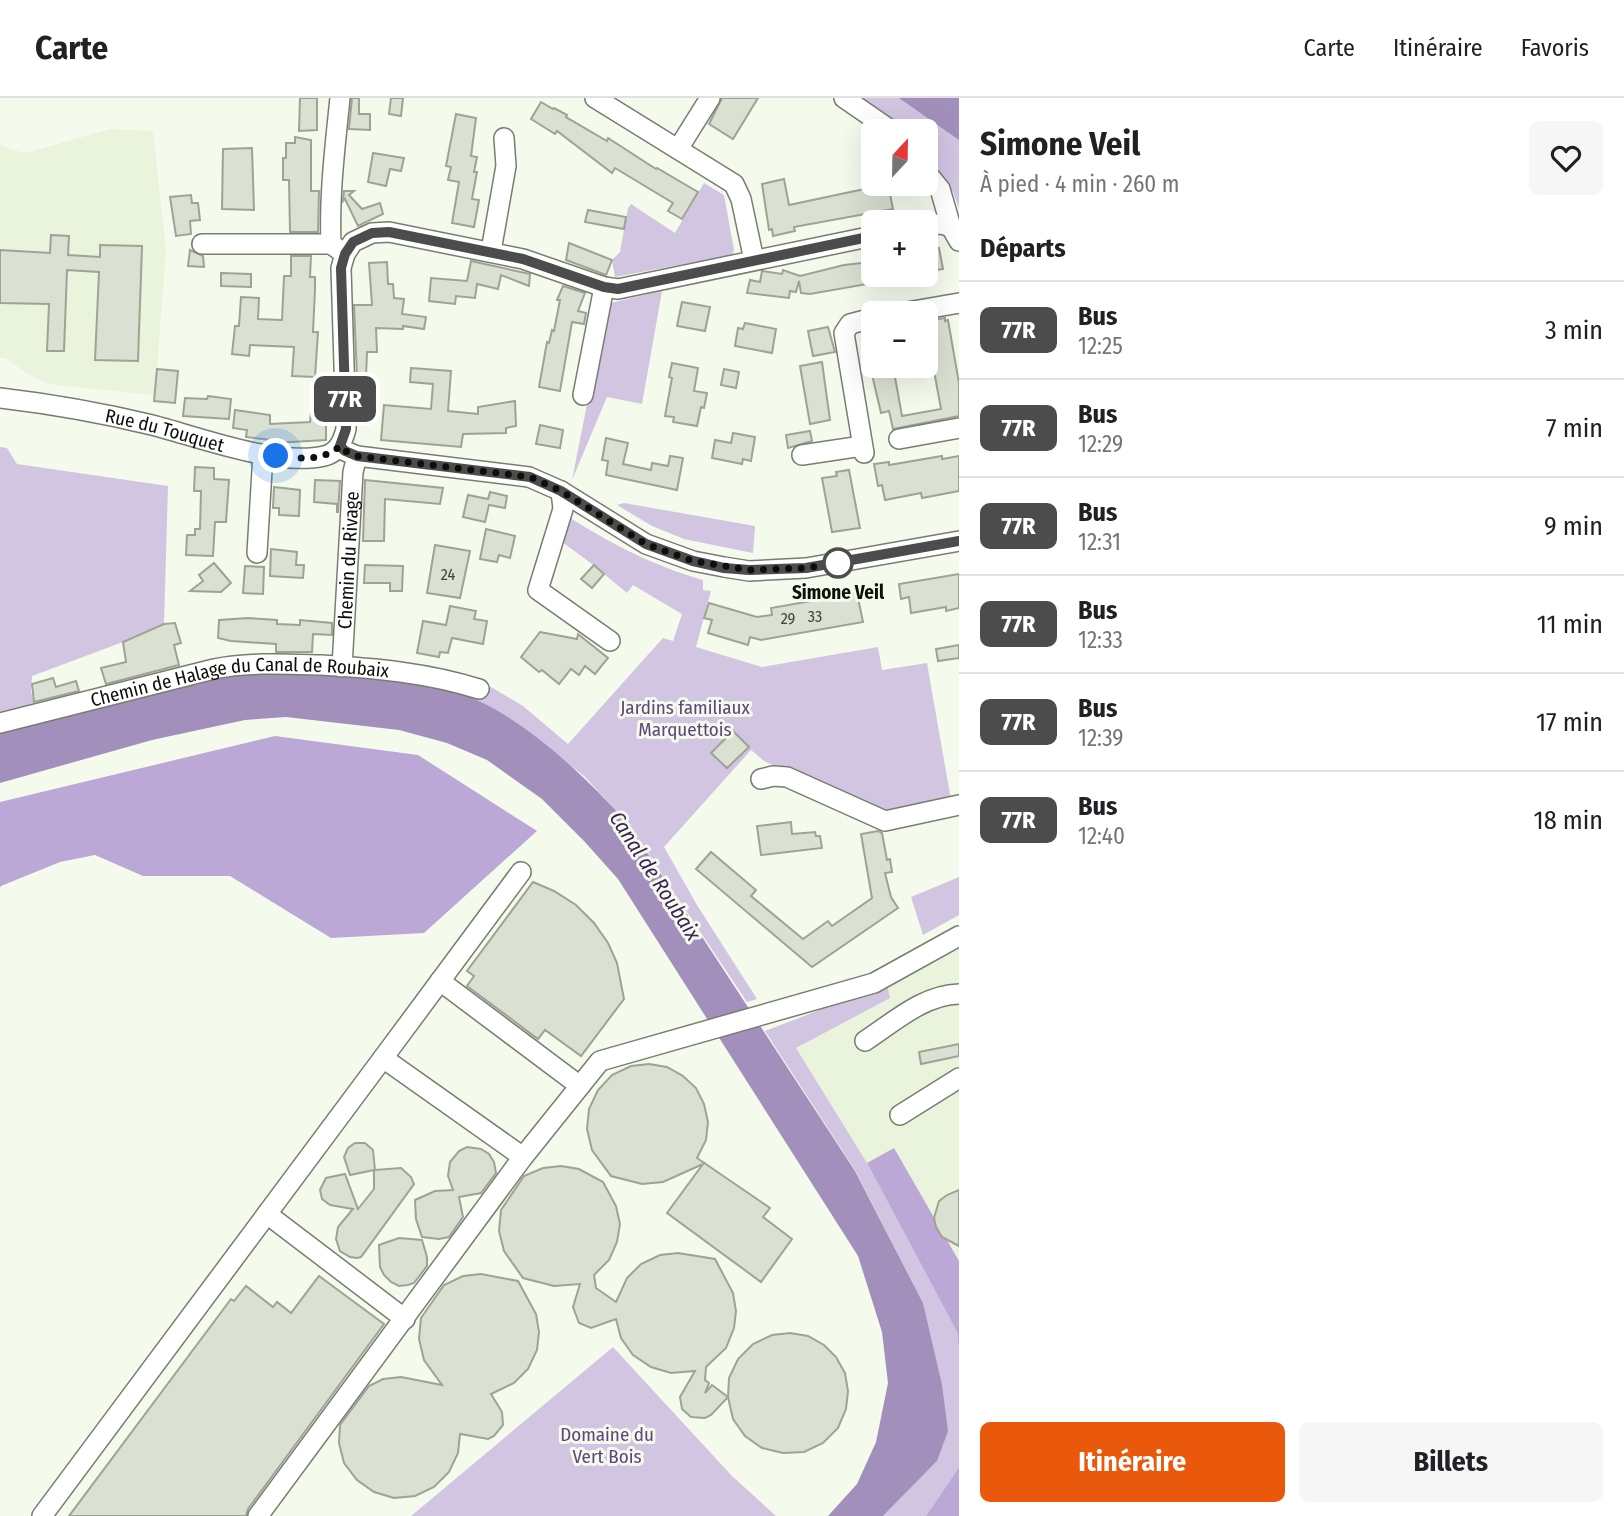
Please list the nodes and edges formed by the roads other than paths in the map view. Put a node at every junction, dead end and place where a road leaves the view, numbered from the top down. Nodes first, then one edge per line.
1 (340, 98) edge
2 (595, 98) edge
3 (709, 98) edge
4 (844, 98) edge
5 (875, 119) edge
6 (504, 138) dead end
7 (678, 149) junction
8 (938, 187) edge
9 (938, 224) edge
10 (955, 234) edge
11 (861, 238) edge
12 (202, 244) dead end
13 (338, 249) junction
14 (491, 251) junction
15 (754, 260) junction
16 (604, 287) junction
17 (959, 303) edge
18 (938, 307) edge
19 (861, 321) edge
20 (583, 395) dead end
21 (0, 398) edge
22 (959, 428) edge
23 (899, 439) dead end
24 (340, 446) junction
25 (263, 454) junction
26 (802, 455) dead end
27 (357, 456) junction
28 (561, 491) junction
29 (959, 541) edge
30 (257, 553) dead end
31 (610, 641) dead end
32 (342, 667) junction
33 (480, 689) dead end
34 (0, 723) edge
35 (761, 779) dead end
36 (959, 805) edge
37 (521, 872) dead end
38 (959, 936) edge
39 (440, 981) junction
40 (959, 994) edge
41 (865, 1041) dead end
42 (383, 1058) junction
43 (959, 1078) edge
44 (580, 1086) junction
45 (900, 1115) dead end
46 (523, 1157) junction
47 (267, 1214) junction
48 (405, 1320) junction
49 (41, 1516) edge
50 (258, 1516) edge

1 - 13 street
2 - 7 street
3 - 7 street
4 - 5 street
6 - 14 street
7 - 15 street
8 - 10 street
9 - 10 street
11 - 15 street
12 - 13 street
13 - 14 street
13 - 24 street
14 - 16 street
15 - 16 street
16 - 20 street
17 - 18 street
19 - 26 street
21 - 25 street, Rue du Touquet
22 - 23 street
24 - 25 street, Rue du Touquet
24 - 27 street
25 - 30 street
27 - 28 street
27 - 32 street, Chemin du Rivage
28 - 29 street
28 - 31 street
32 - 33 street, Chemin de Halage du Canal de Roubaix
32 - 34 street, Chemin de Halage du Canal de Roubaix
35 - 36 street
37 - 39 street
38 - 44 street
39 - 42 street
39 - 44 street
40 - 41 street
42 - 46 street
42 - 47 street
43 - 45 street
44 - 46 street
46 - 48 street
47 - 48 street
47 - 49 street
48 - 50 street

